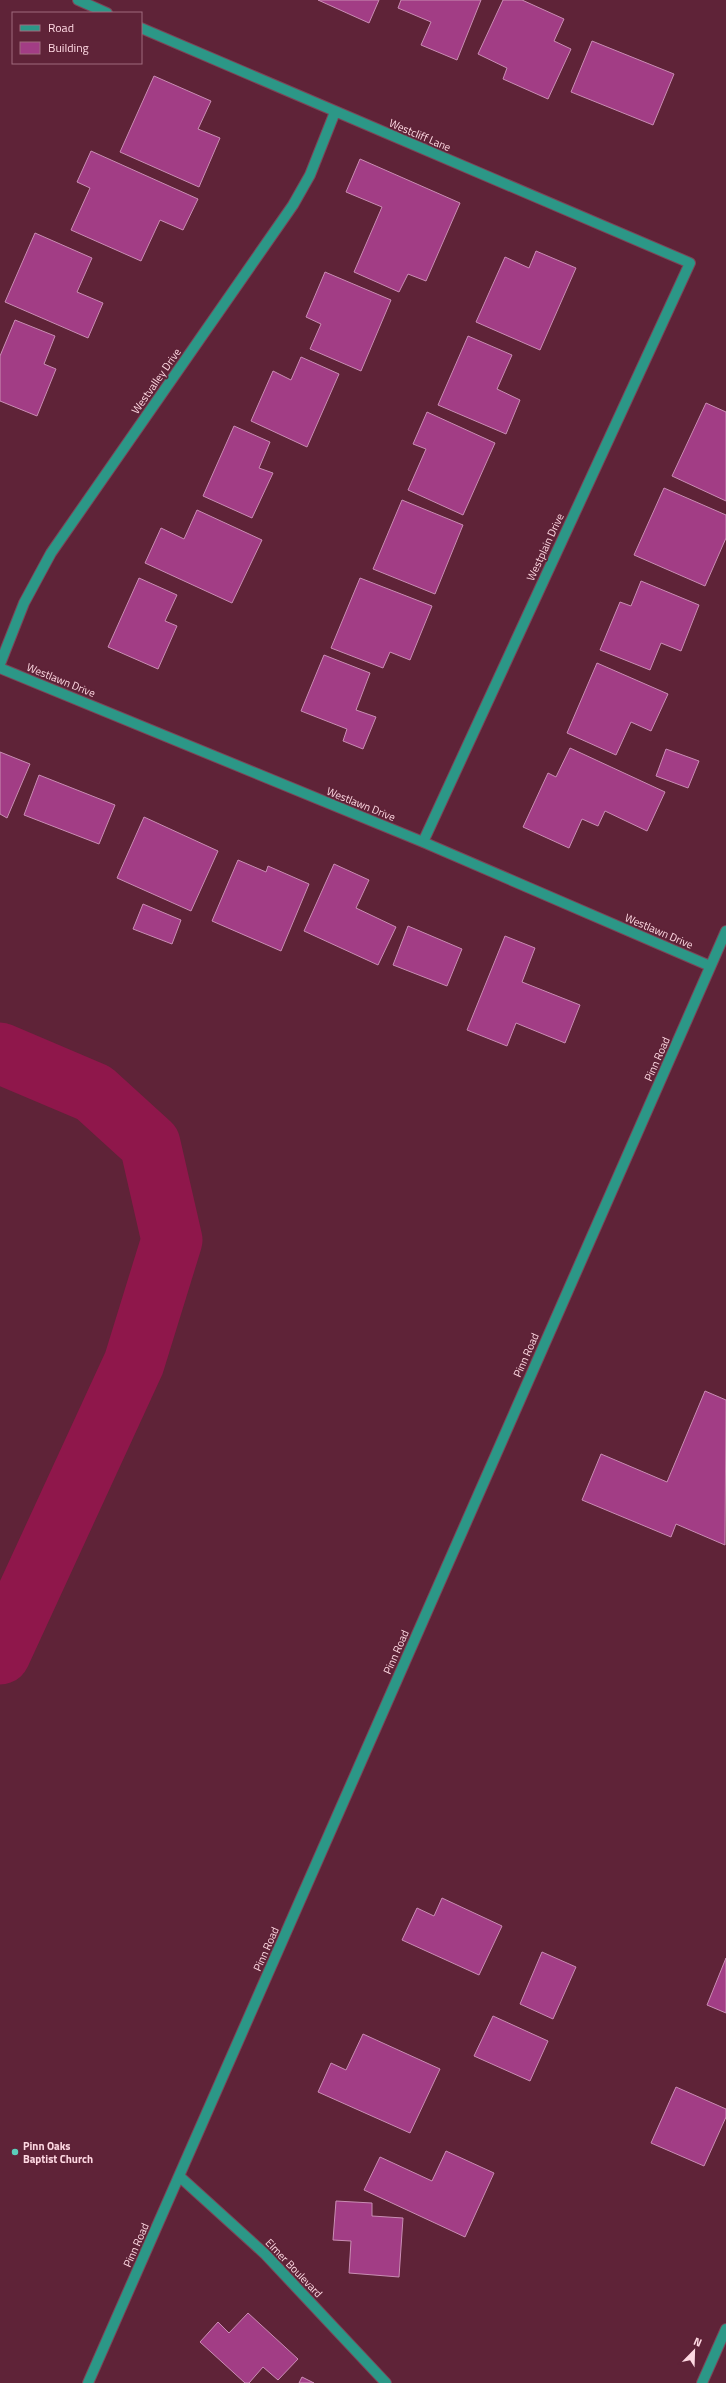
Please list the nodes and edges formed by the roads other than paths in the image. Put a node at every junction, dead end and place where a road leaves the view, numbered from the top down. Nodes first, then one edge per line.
1 (78, 0) edge
2 (106, 12) edge
3 (142, 28) edge
4 (335, 112) junction
5 (690, 263) joint
6 (0, 664) edge
7 (0, 668) edge
8 (423, 842) junction
9 (726, 931) edge
10 (710, 966) junction
11 (179, 2176) junction
12 (726, 2329) edge
13 (88, 2383) edge
14 (386, 2383) edge
15 (702, 2383) edge

1 - 2 street
3 - 4 street, Westcliff Lane
4 - 5 street, Westcliff Lane
4 - 6 street, Westvalley Drive
5 - 8 street, Westplain Drive
7 - 8 street, Westlawn Drive
8 - 10 street, Westlawn Drive
9 - 10 street, Pinn Road
10 - 11 street, Pinn Road
11 - 13 street, Pinn Road
11 - 14 street, Elmer Boulevard
12 - 15 street

